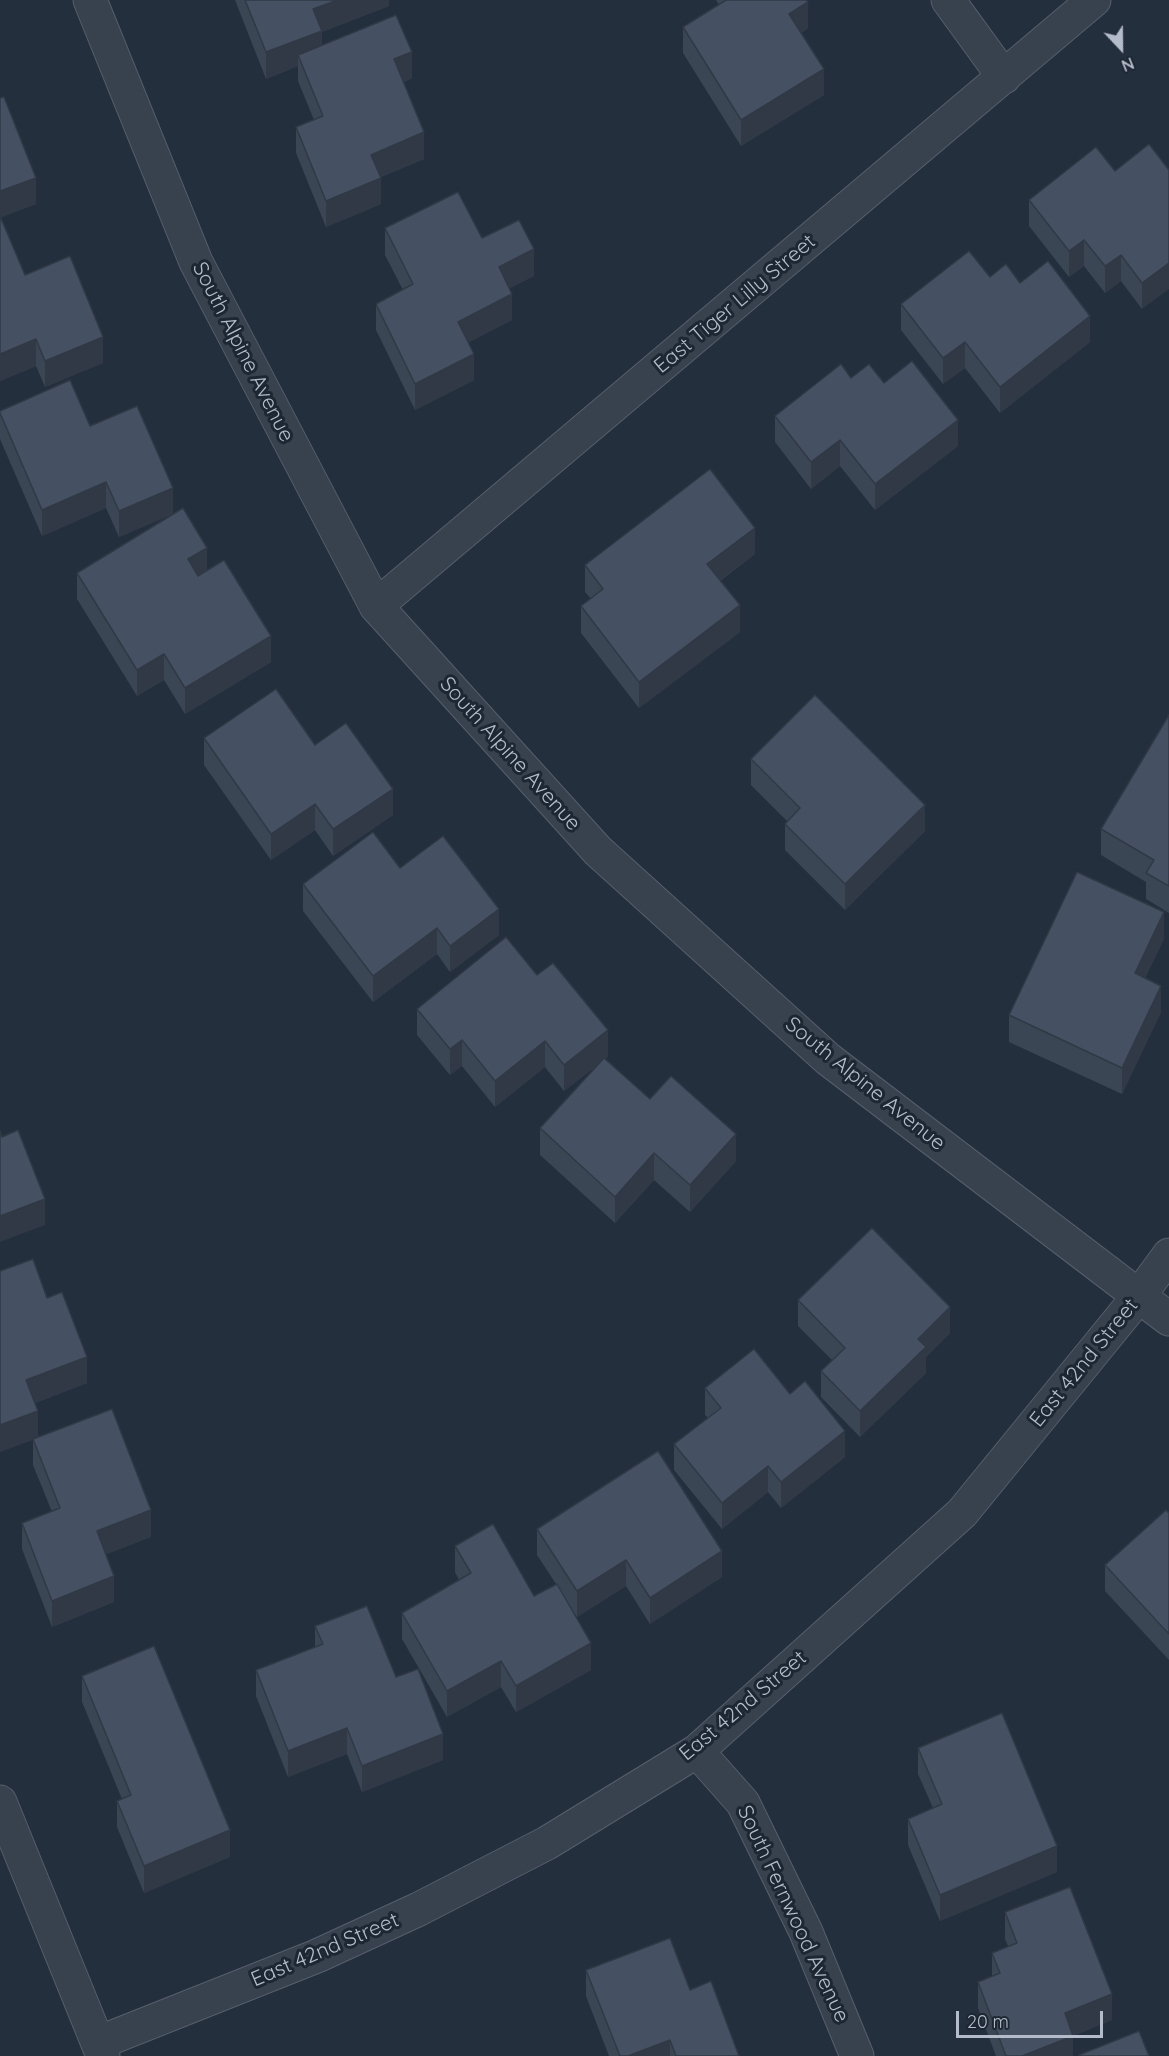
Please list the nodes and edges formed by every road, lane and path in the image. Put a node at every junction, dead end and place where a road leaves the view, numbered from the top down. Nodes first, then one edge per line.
1 (90, 0) edge
2 (948, 0) edge
3 (1094, 0) edge
4 (1004, 77) junction
5 (376, 606) junction
6 (1169, 1255) edge
7 (1139, 1296) junction
8 (1169, 1320) edge
9 (697, 1750) junction
10 (0, 1802) edge
11 (101, 2049) edge
12 (857, 2056) edge

1 - 5 street, South Alpine Avenue
2 - 4 street
3 - 4 street, East Tiger Lilly Street
4 - 5 street, East Tiger Lilly Street
5 - 7 street, South Alpine Avenue
6 - 7 street, East 42nd Street
7 - 8 street, South Alpine Avenue
7 - 9 street, East 42nd Street
9 - 11 street, East 42nd Street
9 - 12 street, South Fernwood Avenue
10 - 11 street

